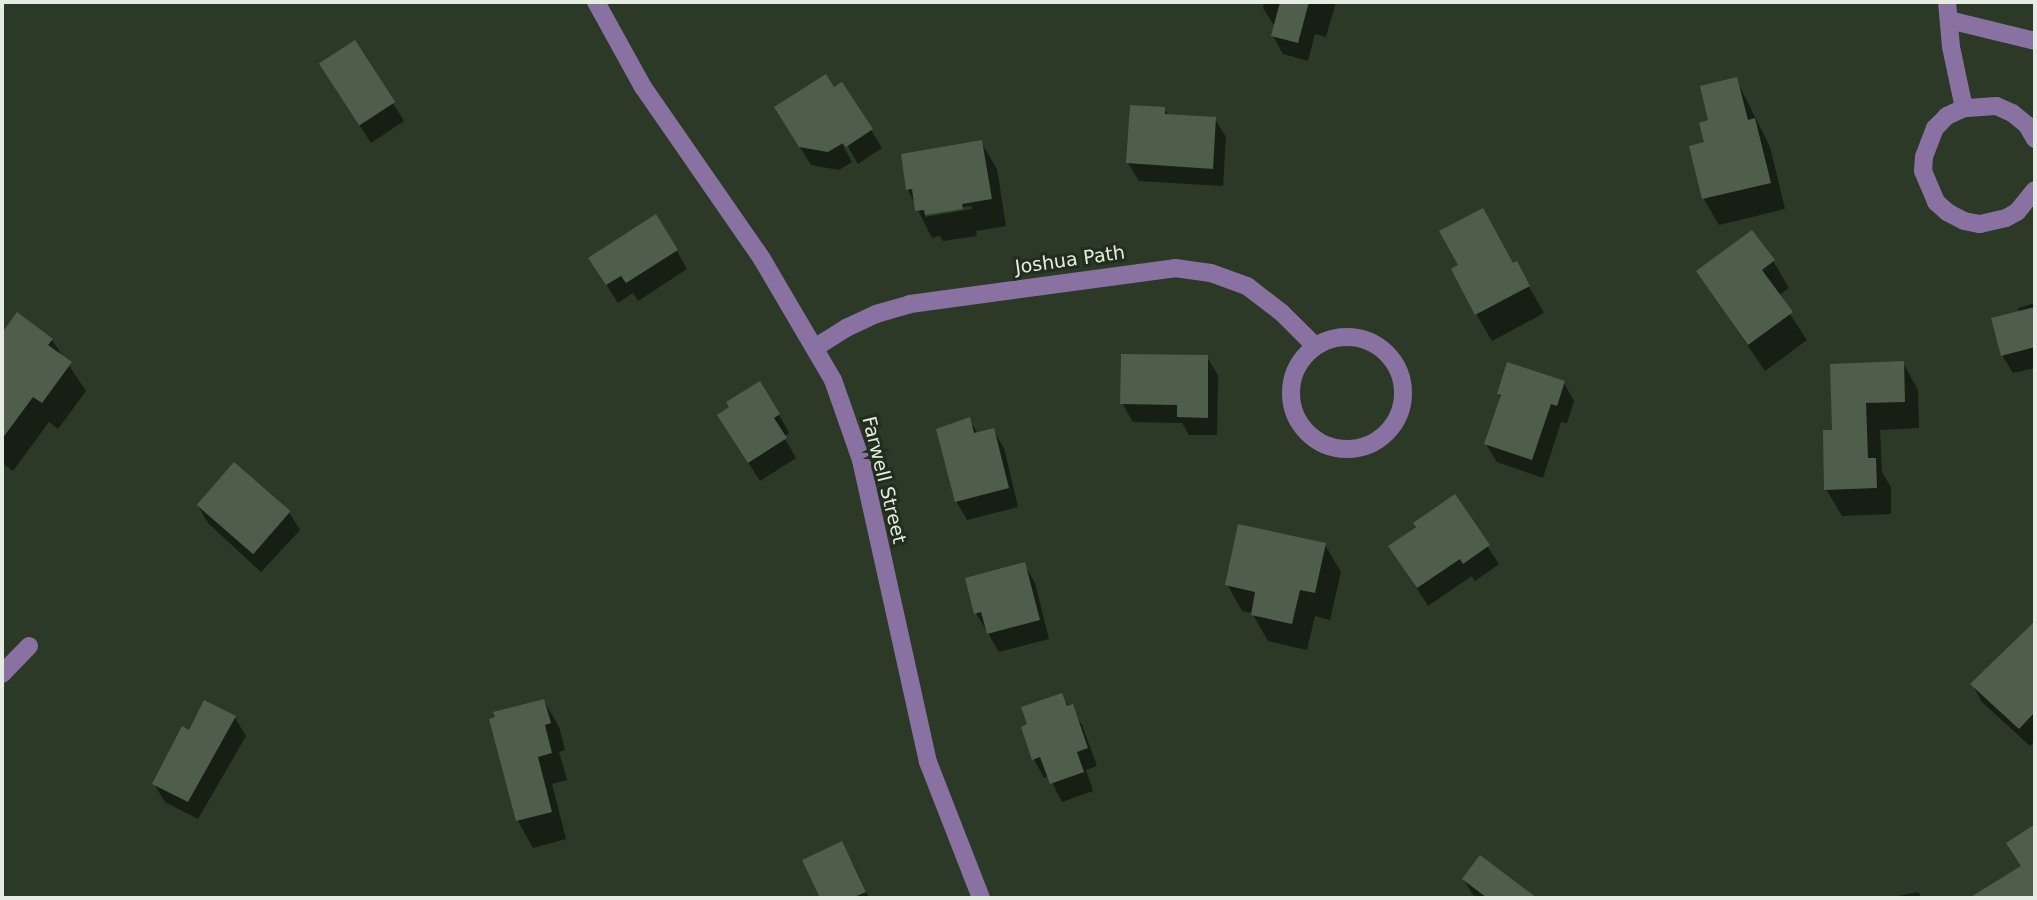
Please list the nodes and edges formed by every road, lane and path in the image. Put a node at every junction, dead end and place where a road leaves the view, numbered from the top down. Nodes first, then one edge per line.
1 (596, 2) edge
2 (1948, 11) edge
3 (2035, 41) edge
4 (1964, 108) junction
5 (2035, 139) edge
6 (2035, 190) edge
7 (1315, 346) junction
8 (817, 348) junction
9 (29, 646) dead end
10 (2, 674) edge
11 (981, 898) edge

1 - 8 street, Farwell Street
2 - 3 street
2 - 4 street
4 - 5 street
4 - 6 street
7 - 7 street
7 - 8 street, Joshua Path
8 - 11 street, Farwell Street
9 - 10 street

